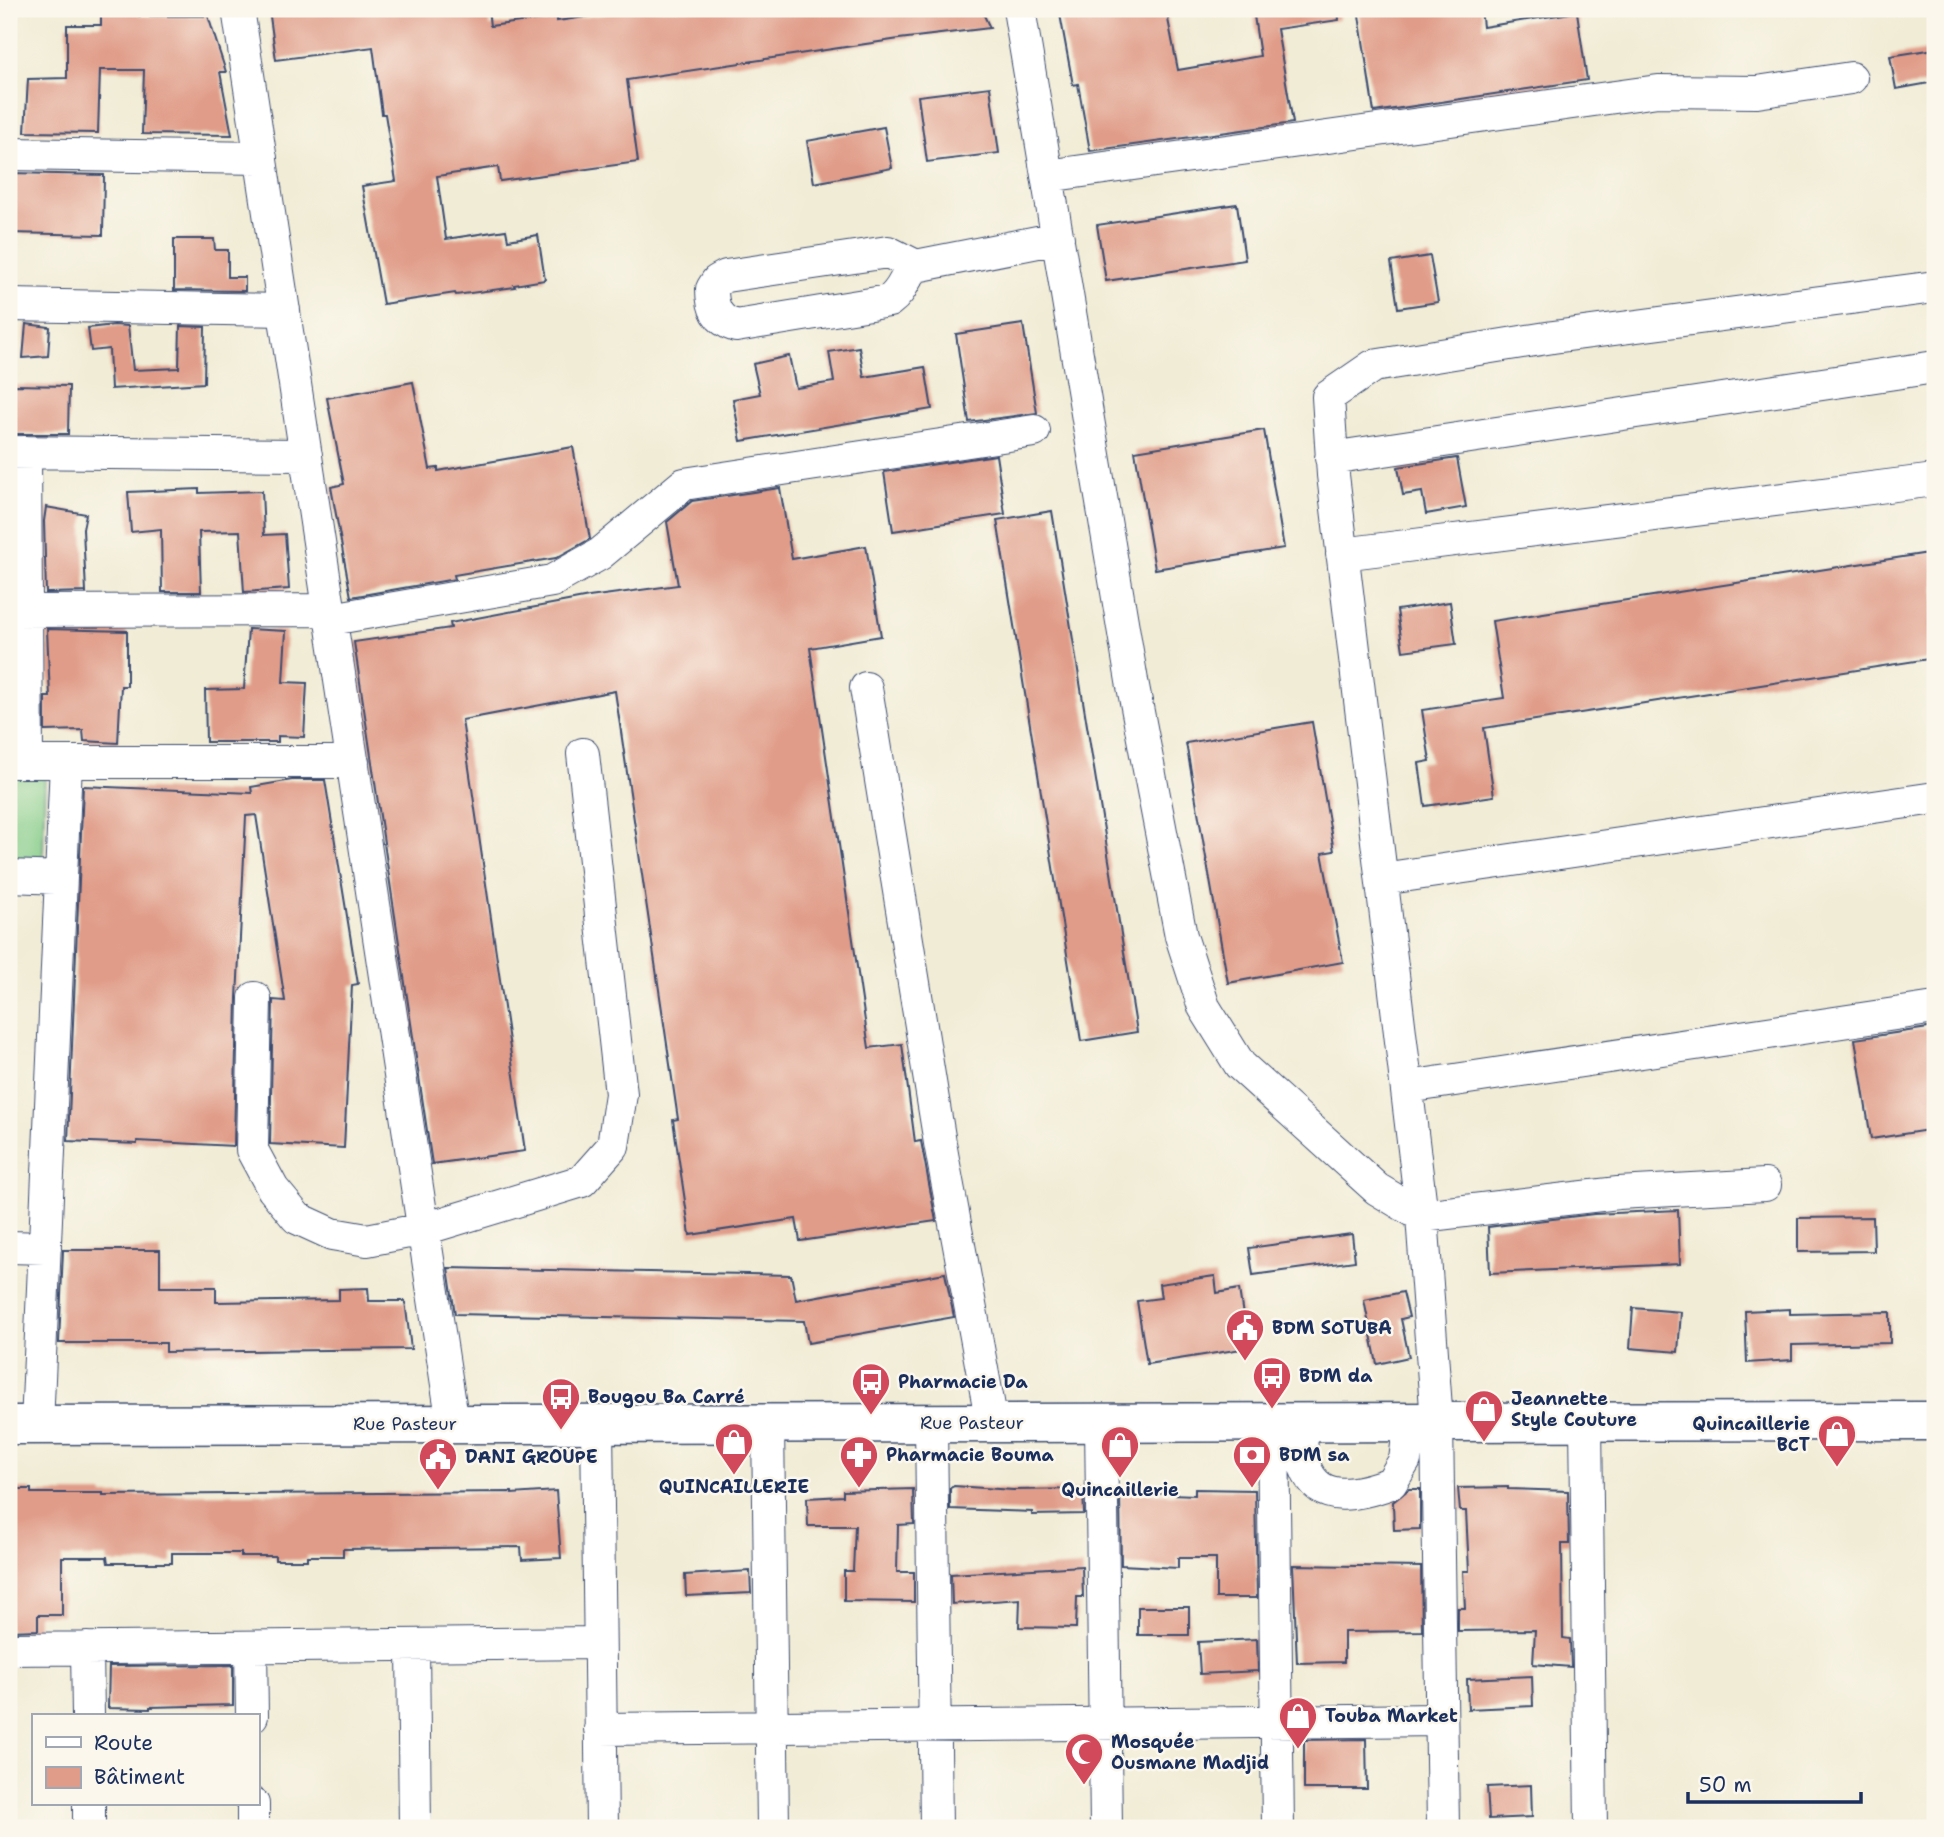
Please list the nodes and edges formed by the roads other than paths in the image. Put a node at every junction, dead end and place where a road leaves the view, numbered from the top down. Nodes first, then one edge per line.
1 (238, 9) edge
2 (1019, 9) edge
3 (1851, 78) dead end
4 (9, 154) edge
5 (261, 158) junction
6 (1047, 176) junction
7 (1058, 238) junction
8 (916, 266) junction
9 (1935, 287) edge
10 (9, 305) edge
11 (284, 310) junction
12 (1935, 367) edge
13 (1034, 431) dead end
14 (17, 452) edge
15 (306, 455) junction
16 (1331, 458) junction
17 (1935, 480) edge
18 (1342, 554) junction
19 (17, 611) edge
20 (330, 614) junction
21 (866, 688) dead end
22 (583, 754) dead end
23 (18, 762) edge
24 (353, 762) junction
25 (65, 763) junction
26 (1935, 798) edge
27 (9, 876) edge
28 (61, 878) junction
29 (1382, 879) junction
30 (256, 998) dead end
31 (1935, 1008) edge
32 (1408, 1087) junction
33 (1765, 1185) dead end
34 (1422, 1216) junction
35 (424, 1229) junction
36 (9, 1247) edge
37 (45, 1248) junction
38 (1935, 1421) edge
39 (1423, 1422) junction
40 (1586, 1422) junction
41 (768, 1423) junction
42 (931, 1423) junction
43 (992, 1423) junction
44 (1101, 1423) junction
45 (1287, 1423) junction
46 (453, 1424) junction
47 (597, 1424) junction
48 (23, 1425) edge
49 (599, 1643) junction
50 (413, 1645) junction
51 (251, 1647) junction
52 (87, 1648) junction
53 (9, 1649) edge
54 (88, 1714) edge
55 (252, 1714) edge
56 (1441, 1720) junction
57 (1277, 1721) junction
58 (1105, 1724) junction
59 (934, 1725) junction
60 (772, 1727) junction
61 (600, 1729) junction
62 (89, 1806) edge
63 (253, 1806) edge
64 (89, 1828) edge
65 (253, 1828) edge
66 (415, 1828) edge
67 (601, 1828) edge
68 (773, 1828) edge
69 (936, 1828) edge
70 (1106, 1828) edge
71 (1278, 1828) edge
72 (1443, 1828) edge
73 (1591, 1828) edge

1 - 5 street
2 - 6 street
3 - 6 street
4 - 5 street
5 - 11 street
6 - 7 street
7 - 8 street
7 - 34 street
8 - 8 street
9 - 16 street
10 - 11 street
11 - 15 street
12 - 16 street
13 - 20 street
14 - 15 street
14 - 19 street
15 - 20 street
16 - 18 street
17 - 18 street
18 - 29 street
19 - 20 street
19 - 23 street
20 - 24 street
21 - 43 street
22 - 35 street
23 - 25 street
24 - 25 street
24 - 35 street
25 - 28 street
26 - 29 street
27 - 28 street
28 - 37 street
29 - 32 street
30 - 35 street
31 - 32 street
32 - 34 street
33 - 34 street
34 - 39 street
35 - 46 street
36 - 37 street
37 - 48 street
38 - 40 main road, Rue Pasteur
39 - 40 main road, Rue Pasteur
39 - 45 main road, Rue Pasteur
39 - 45 street
39 - 56 street
40 - 73 street
41 - 42 main road, Rue Pasteur
41 - 47 main road, Rue Pasteur
41 - 60 street
42 - 43 main road, Rue Pasteur
42 - 59 street
43 - 44 main road, Rue Pasteur
44 - 45 main road, Rue Pasteur
44 - 58 street
45 - 57 street
46 - 47 main road, Rue Pasteur
46 - 48 main road, Rue Pasteur
47 - 49 street
49 - 50 street
49 - 61 street
50 - 51 street
50 - 66 street
51 - 52 street
51 - 55 street
52 - 53 street
52 - 54 street
56 - 57 street
56 - 72 street
57 - 58 street
57 - 71 street
58 - 59 street
58 - 70 street
59 - 60 street
59 - 69 street
60 - 61 street
60 - 68 street
61 - 67 street
62 - 64 street
63 - 65 street

